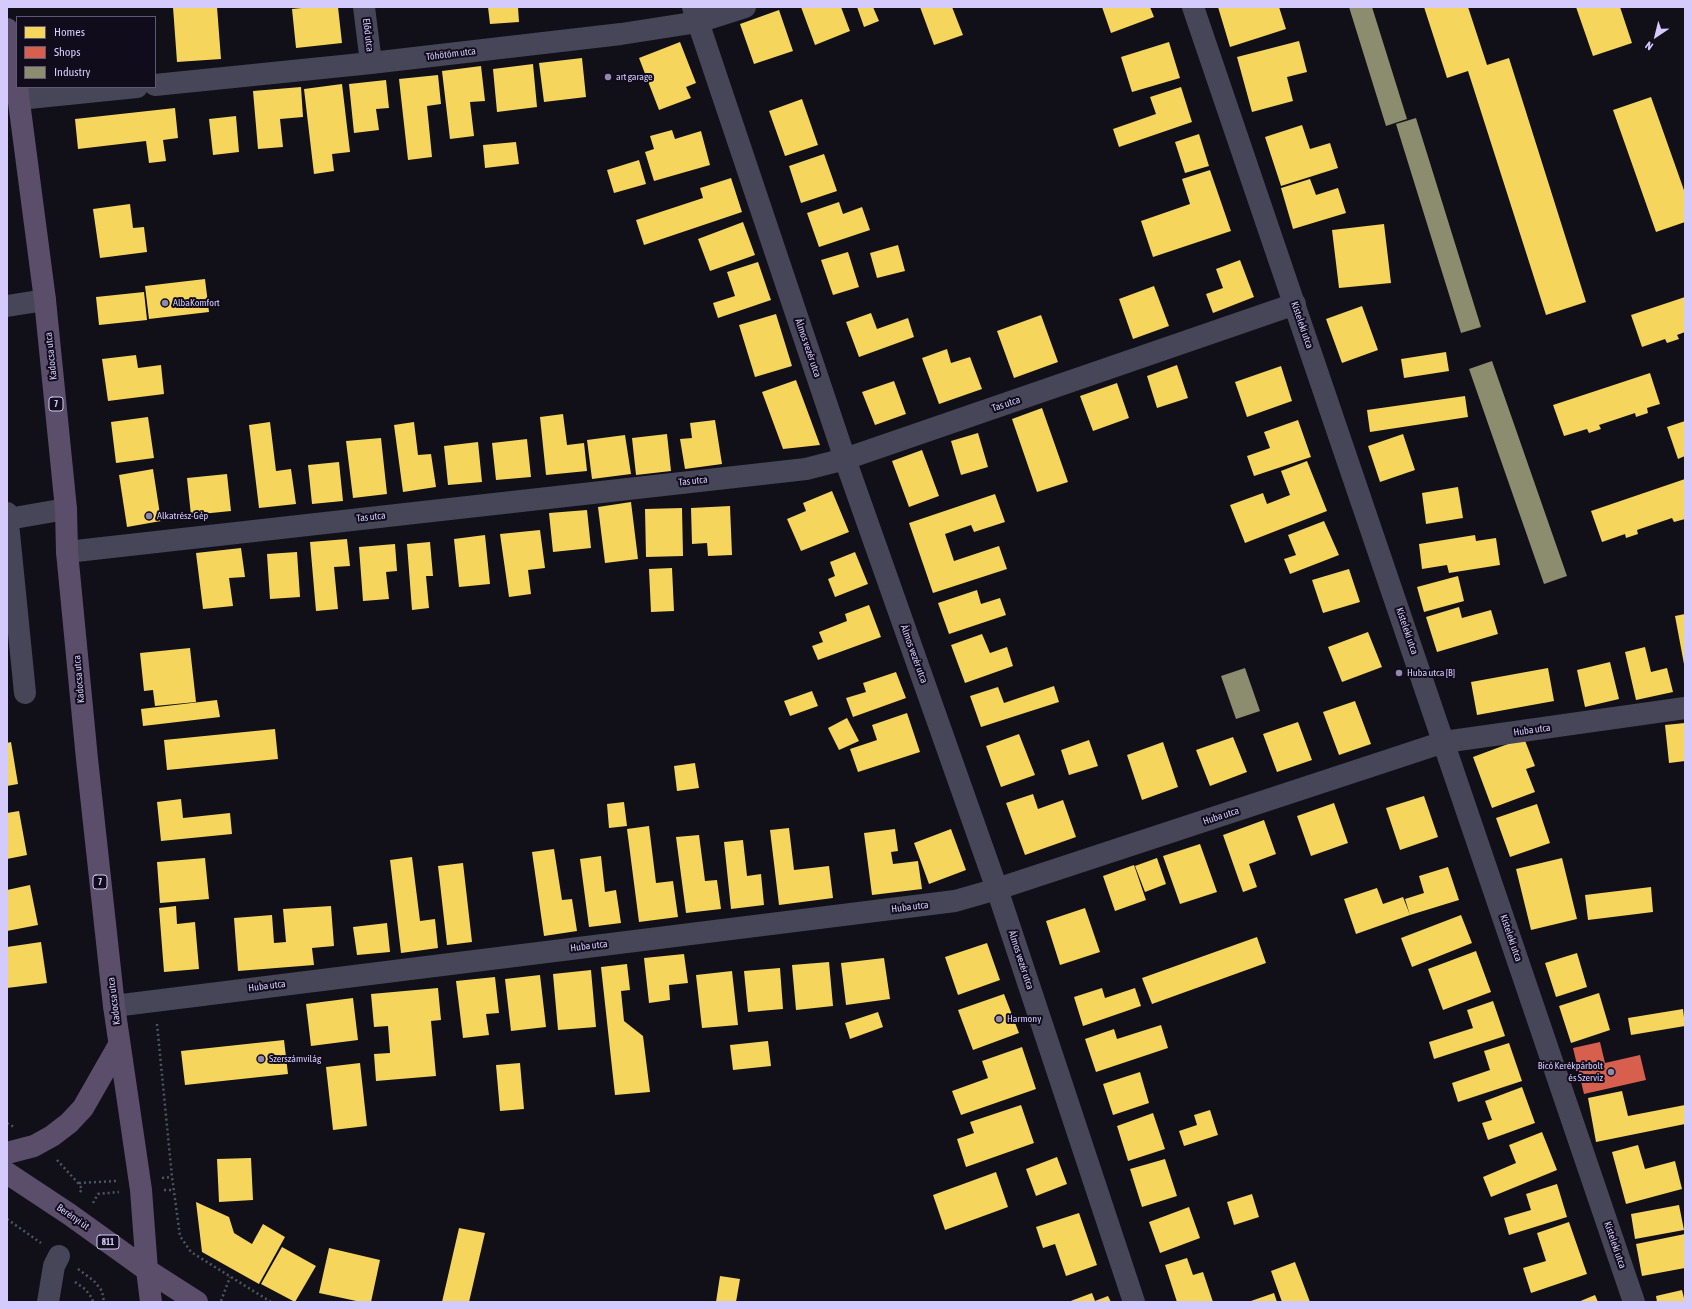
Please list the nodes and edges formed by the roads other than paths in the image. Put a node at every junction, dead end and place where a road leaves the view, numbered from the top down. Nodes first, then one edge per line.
1 (364, 7) edge
2 (745, 7) edge
3 (1193, 7) edge
4 (696, 15) edge
5 (7, 29) edge
6 (371, 63) junction
7 (16, 80) edge
8 (156, 85) edge
9 (107, 88) edge
10 (18, 91) edge
11 (46, 300) junction
12 (1295, 304) junction
13 (7, 306) edge
14 (845, 459) junction
15 (66, 509) junction
16 (7, 516) edge
17 (67, 552) junction
18 (25, 693) dead end
19 (1685, 708) edge
20 (1444, 742) junction
21 (997, 889) junction
22 (114, 1006) junction
23 (119, 1046) junction
24 (7, 1153) edge
25 (7, 1173) edge
26 (59, 1256) road end
27 (147, 1270) junction
28 (48, 1302) edge
29 (151, 1302) edge
30 (198, 1302) edge
31 (1134, 1302) edge
32 (1634, 1302) edge

1 - 6 street, Előd utca
2 - 4 street, Töhötöm utca
3 - 12 street, Kisteleki utca
4 - 6 street, Töhötöm utca
4 - 14 street, Álmos vezér utca
5 - 7 main road, Kadocsa utca / 7
6 - 8 street, Töhötöm utca
9 - 10 street
10 - 11 main road, Kadocsa utca / 7
11 - 13 street
11 - 15 main road, Kadocsa utca / 7
12 - 14 street, Tas utca
12 - 20 street, Kisteleki utca
14 - 17 street, Tas utca
14 - 21 street, Álmos vezér utca
15 - 16 street
15 - 17 main road, Kadocsa utca / 7
16 - 18 street
17 - 22 main road, Kadocsa utca / 7
19 - 20 street, Huba utca
20 - 21 street, Huba utca
20 - 32 street, Kisteleki utca
21 - 22 street, Huba utca
21 - 31 street, Álmos vezér utca
22 - 23 main road, Kadocsa utca / 7
23 - 24 main road
23 - 27 main road, Kadocsa utca / 7
25 - 27 main road, Berényi út / 811
26 - 28 street
27 - 29 main road, 7
27 - 30 main road, Berényi út

